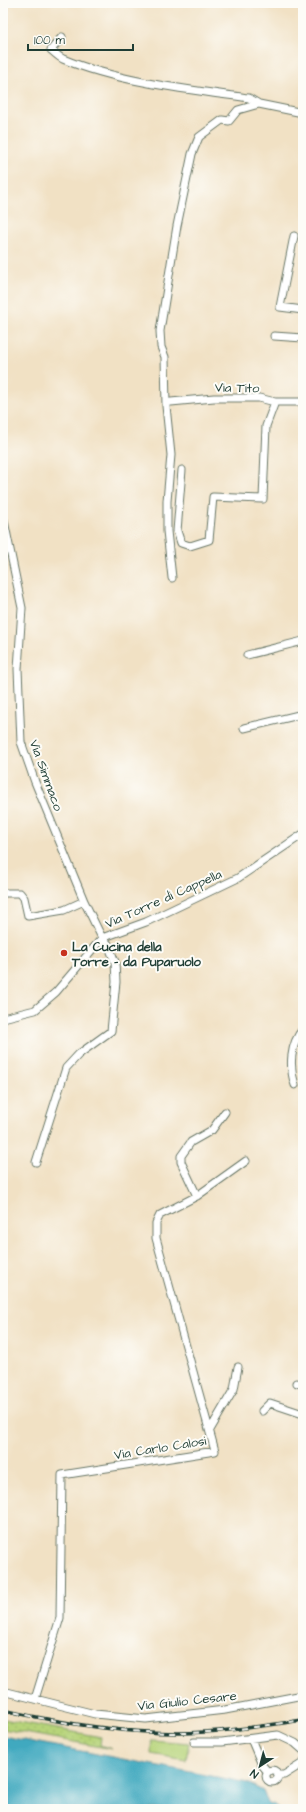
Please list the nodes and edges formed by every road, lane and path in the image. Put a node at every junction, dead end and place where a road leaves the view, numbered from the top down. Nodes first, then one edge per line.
1 (62, 37) dead end
2 (259, 104) junction
3 (303, 114) edge
4 (294, 236) dead end
5 (303, 310) edge
6 (274, 336) dead end
7 (303, 338) edge
8 (171, 402) dead end
9 (274, 402) junction
10 (303, 402) edge
11 (182, 470) dead end
12 (3, 516) edge
13 (172, 578) dead end
14 (303, 641) edge
15 (247, 655) dead end
16 (303, 714) edge
17 (244, 728) dead end
18 (303, 834) edge
19 (3, 892) edge
20 (84, 902) junction
21 (102, 938) junction
22 (3, 1018) edge
23 (303, 1029) edge
24 (295, 1085) dead end
25 (224, 1112) dead end
26 (246, 1161) dead end
27 (36, 1162) dead end
28 (197, 1196) junction
29 (238, 1367) dead end
30 (262, 1411) dead end
31 (303, 1414) edge
32 (210, 1430) junction
33 (3, 1691) edge
34 (303, 1695) edge
35 (35, 1699) junction
36 (251, 1739) junction
37 (194, 1742) dead end
38 (303, 1750) edge
39 (303, 1763) edge
40 (268, 1772) junction
41 (278, 1775) junction

1 - 2 street
2 - 3 street
2 - 13 street
4 - 5 street
6 - 7 street
8 - 9 street, Via Tito
9 - 10 street, Via Tito
9 - 11 street
12 - 20 street, Via Simmaco
14 - 15 street
16 - 17 street
18 - 21 street, Via Torre di Cappella
19 - 20 street
20 - 21 street, Via Simmaco
21 - 22 street, Via Torre di Cappella
21 - 27 street, Via Simmaco
23 - 24 street
25 - 28 street
26 - 28 street, Via Carlo Calosi
28 - 32 street, Via Carlo Calosi
29 - 32 street
30 - 31 street
32 - 35 street, Via Carlo Calosi
33 - 35 street, Via Giulio Cesare
34 - 35 street, Via Giulio Cesare
36 - 37 street
36 - 38 street
36 - 40 street
39 - 41 street
40 - 41 street
40 - 41 street

